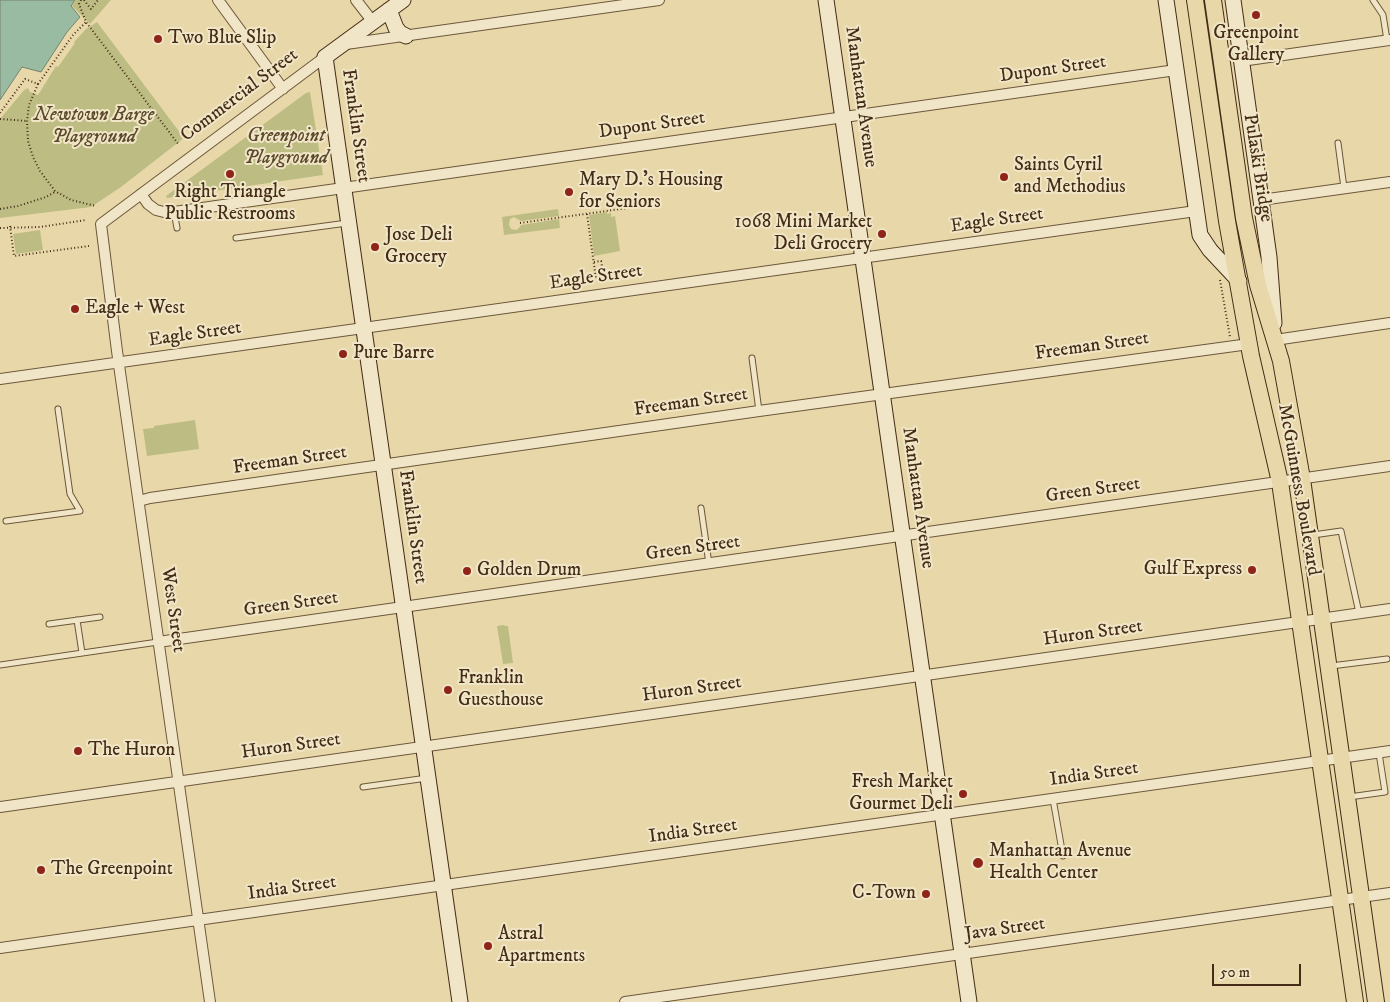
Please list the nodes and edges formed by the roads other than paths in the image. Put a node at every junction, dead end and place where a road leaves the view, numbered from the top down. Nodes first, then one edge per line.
1 (218, 0) edge
2 (356, 0) edge
3 (402, 0) edge
4 (659, 0) edge
5 (826, 0) edge
6 (1166, 0) edge
7 (1194, 0) edge
8 (1212, 0) edge
9 (1233, 0) edge
10 (1373, 0) edge
11 (389, 10) junction
12 (373, 22) junction
13 (406, 36) junction
14 (1388, 40) edge
15 (342, 45) junction
16 (325, 57) junction
17 (1242, 61) junction
18 (1176, 70) junction
19 (283, 88) junction
20 (843, 117) junction
21 (1338, 143) dead end
22 (1390, 182) edge
23 (344, 188) junction
24 (1344, 189) junction
25 (141, 194) junction
26 (1261, 200) junction
27 (1196, 210) junction
28 (174, 212) junction
29 (349, 223) junction
30 (101, 224) joint
31 (177, 228) dead end
32 (236, 238) dead end
33 (863, 257) junction
34 (1239, 281) junction
35 (1390, 323) edge
36 (364, 329) junction
37 (1275, 340) junction
38 (1249, 344) junction
39 (752, 358) dead end
40 (119, 363) junction
41 (0, 380) edge
42 (882, 394) junction
43 (58, 409) dead end
44 (759, 411) junction
45 (383, 465) junction
46 (1390, 466) edge
47 (1302, 479) junction
48 (1280, 482) junction
49 (139, 501) junction
50 (701, 508) dead end
51 (6, 521) dead end
52 (902, 536) junction
53 (1310, 536) junction
54 (709, 564) junction
55 (403, 606) junction
56 (1390, 609) edge
57 (1360, 613) junction
58 (100, 617) dead end
59 (1321, 619) junction
60 (77, 620) junction
61 (1300, 622) junction
62 (49, 624) dead end
63 (158, 642) junction
64 (82, 653) junction
65 (1388, 659) dead end
66 (0, 665) edge
67 (1328, 666) junction
68 (922, 676) junction
69 (423, 746) junction
70 (1385, 751) edge
71 (1341, 758) junction
72 (1320, 761) junction
73 (427, 778) junction
74 (178, 781) junction
75 (363, 787) dead end
76 (1347, 798) junction
77 (1053, 799) junction
78 (0, 807) edge
79 (942, 814) junction
80 (1063, 856) dead end
81 (443, 886) junction
82 (1390, 893) edge
83 (1361, 897) junction
84 (1340, 900) junction
85 (198, 920) junction
86 (0, 948) edge
87 (962, 954) junction
88 (210, 1002) edge
89 (460, 1002) edge
90 (625, 1002) edge
91 (969, 1002) edge
92 (1355, 1002) edge
93 (1376, 1002) edge

1 - 19 street
2 - 12 street
3 - 11 street, Commercial Street
4 - 13 street
5 - 20 street, Manhattan Avenue
6 - 18 street
7 - 34 main road, Pulaski Bridge
8 - 37 main road, Pulaski Bridge
9 - 17 street, McGuinness Boulevard
10 - 14 lane
11 - 12 street, Commercial Street
11 - 13 street
12 - 15 street, Commercial Street
13 - 15 street
14 - 17 street
15 - 16 street, Commercial Street
16 - 19 street, Commercial Street
16 - 23 street, Franklin Street
17 - 26 street, McGuinness Boulevard
18 - 20 street, Dupont Street
18 - 27 street
19 - 25 street, Commercial Street
20 - 23 street, Dupont Street
20 - 33 street, Manhattan Avenue
21 - 24 lane
22 - 24 street
23 - 28 street, Dupont Street
23 - 29 street, Franklin Street
24 - 26 street
25 - 28 street, Dupont Street
25 - 30 street, Commercial Street
26 - 37 street, McGuinness Boulevard
27 - 33 street, Eagle Street
27 - 34 street
28 - 31 lane
29 - 32 lane
29 - 36 street, Franklin Street
30 - 40 street, West Street
33 - 36 street, Eagle Street
33 - 42 street, Manhattan Avenue
34 - 38 main road, McGuinness Boulevard
35 - 37 street
36 - 40 street, Eagle Street
36 - 45 street, Franklin Street
37 - 47 main road, McGuinness Boulevard
38 - 42 street, Freeman Street
38 - 48 main road, McGuinness Boulevard
39 - 44 lane
40 - 41 street, Eagle Street
40 - 49 street, West Street
42 - 44 street, Freeman Street
42 - 52 street, Manhattan Avenue
43 - 51 lane
44 - 45 street, Freeman Street
45 - 49 street, Freeman Street
45 - 55 street, Franklin Street
46 - 47 street, Green Street
47 - 48 street, Green Street
47 - 53 main road, McGuinness Boulevard
48 - 52 street, Green Street
48 - 61 main road, McGuinness Boulevard
49 - 63 street, West Street
50 - 54 lane
52 - 54 street, Green Street
52 - 68 street, Manhattan Avenue
53 - 57 lane
53 - 59 main road, McGuinness Boulevard
54 - 55 street, Green Street
55 - 63 street, Green Street
55 - 69 street, Franklin Street
56 - 57 street, Huron Street
57 - 59 street, Huron Street
58 - 60 lane
59 - 61 street, Huron Street
59 - 67 main road, McGuinness Boulevard
60 - 62 lane
60 - 64 lane
61 - 68 street, Huron Street
61 - 72 main road, McGuinness Boulevard
63 - 64 lane, Green Street
63 - 74 street, West Street
64 - 66 lane, Green Street
65 - 67 lane
67 - 71 main road, McGuinness Boulevard
68 - 69 street, Huron Street
68 - 79 street, Manhattan Avenue
69 - 73 street, Franklin Street
69 - 74 street, Huron Street
70 - 71 street, India Street
70 - 76 lane
71 - 72 street, India Street
71 - 76 main road, McGuinness Boulevard
72 - 77 street, India Street
72 - 84 main road, McGuinness Boulevard
73 - 75 lane
73 - 81 street, Franklin Street
74 - 78 street, Huron Street
74 - 85 street, West Street
76 - 83 main road, McGuinness Boulevard
77 - 79 street, India Street
77 - 80 lane
79 - 81 street, India Street
79 - 87 street, Manhattan Avenue
81 - 85 street, India Street
81 - 89 street, Franklin Street
82 - 83 street, Java Street
83 - 84 street, Java Street
83 - 93 main road, McGuinness Boulevard
84 - 87 street, Java Street
84 - 92 main road, McGuinness Boulevard
85 - 86 street, India Street
85 - 88 street, West Street
87 - 90 street, Java Street
87 - 91 street, Manhattan Avenue

